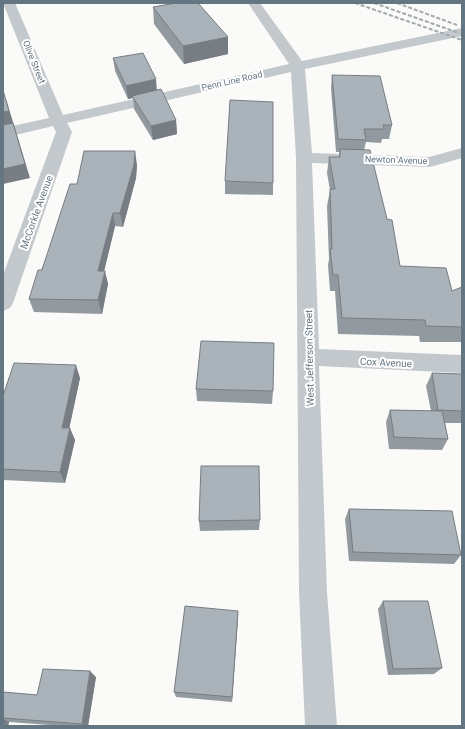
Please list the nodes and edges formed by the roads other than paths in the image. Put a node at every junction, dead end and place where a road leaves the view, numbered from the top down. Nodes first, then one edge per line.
1 (9, 3) edge
2 (254, 3) edge
3 (462, 32) edge
4 (298, 66) junction
5 (58, 121) junction
6 (3, 133) edge
7 (462, 153) edge
8 (304, 158) junction
9 (3, 303) edge
10 (309, 358) junction
11 (462, 364) edge
12 (321, 726) edge

1 - 5 street, Olive Street
2 - 4 street
3 - 4 street, Penn Line Road
4 - 5 street, Penn Line Road
4 - 8 street, West Jefferson Street
5 - 6 street, Penn Line Road
5 - 9 street, McCorkle Avenue
7 - 8 street, Newton Avenue
8 - 10 street, West Jefferson Street
10 - 11 street, Cox Avenue
10 - 12 street, West Jefferson Street

